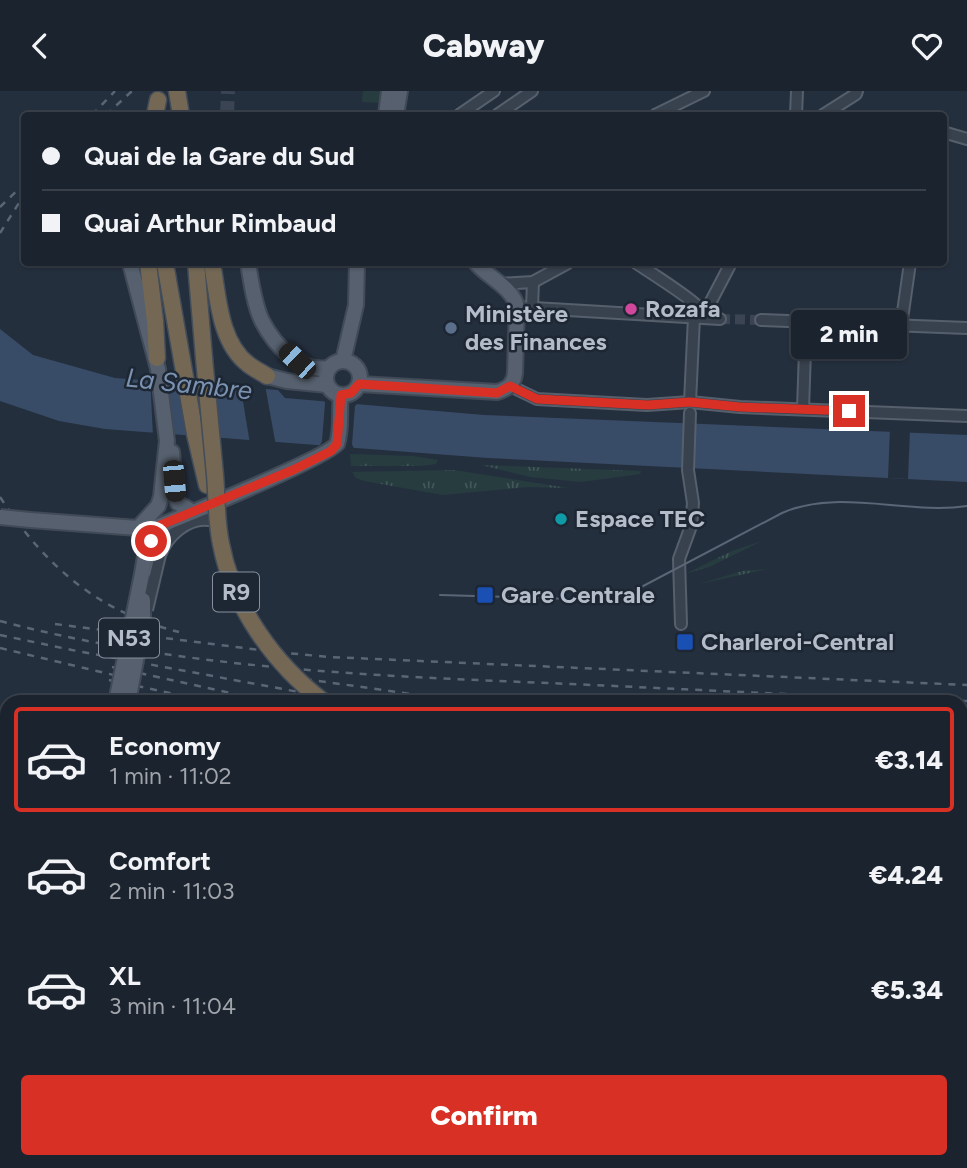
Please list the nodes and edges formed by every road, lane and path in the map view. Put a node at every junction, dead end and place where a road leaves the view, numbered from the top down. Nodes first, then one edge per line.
1 (389, 91) edge
2 (400, 91) edge
3 (494, 91) edge
4 (532, 91) edge
5 (704, 91) edge
6 (797, 91) edge
7 (857, 93) edge
8 (386, 112) edge
9 (396, 112) edge
10 (468, 112) edge
11 (501, 112) edge
12 (668, 112) edge
13 (796, 112) edge
14 (828, 112) edge
15 (947, 133) edge
16 (967, 139) edge
17 (132, 266) edge
18 (148, 266) edge
19 (166, 266) edge
20 (196, 266) edge
21 (213, 266) edge
22 (249, 266) edge
23 (357, 266) edge
24 (478, 266) edge
25 (562, 266) edge
26 (640, 266) edge
27 (729, 266) edge
28 (910, 266) edge
29 (533, 282) junction
30 (499, 284) junction
31 (525, 308) junction
32 (697, 314) junction
33 (720, 319) tunnel mouth
34 (761, 320) tunnel mouth
35 (806, 321) junction
36 (901, 326) junction
37 (967, 328) edge
38 (156, 358) junction
39 (336, 365) junction
40 (267, 376) joint
41 (359, 384) junction
42 (327, 385) junction
43 (503, 389) junction
44 (341, 396) junction
45 (690, 408) junction
46 (803, 409) junction
47 (967, 416) edge
48 (168, 465) junction
49 (193, 512) junction
50 (0, 517) edge
51 (213, 517) junction
52 (138, 527) junction
53 (156, 527) junction
54 (145, 556) junction
55 (142, 574) junction
56 (144, 623) junction
57 (681, 624) dead end
58 (117, 695) edge
59 (129, 695) edge
60 (315, 695) edge

1 - 8 main road
2 - 9 main road
3 - 10 street
4 - 11 street
5 - 12 street
6 - 13 street
7 - 14 street
15 - 16 street
17 - 38 main road
18 - 38 highway
19 - 51 highway, bridge
20 - 51 highway, R9, bridge
21 - 40 highway
22 - 39 main road
23 - 39 main road
24 - 30 main road
25 - 29 street
26 - 32 street
27 - 32 street
28 - 36 street
29 - 30 street
29 - 31 street
30 - 31 main road
31 - 32 street
31 - 43 main road
32 - 33 street
32 - 45 street
34 - 35 street
35 - 36 street
35 - 46 street
36 - 37 street
38 - 48 main road
39 - 41 main road
39 - 42 main road
40 - 42 main road
41 - 43 main road
41 - 44 main road
42 - 44 main road
43 - 45 street
44 - 49 main road
45 - 46 street
45 - 57 street
46 - 47 street
48 - 49 main road
48 - 52 main road
49 - 53 main road
50 - 52 main road, bridge
51 - 56 street, bridge
51 - 60 highway, R9, bridge
52 - 53 main road
52 - 54 main road
53 - 54 main road, N53
54 - 55 main road, N53
55 - 56 main road, N53, bridge
55 - 58 main road, N53, bridge
56 - 59 main road, N53, bridge

